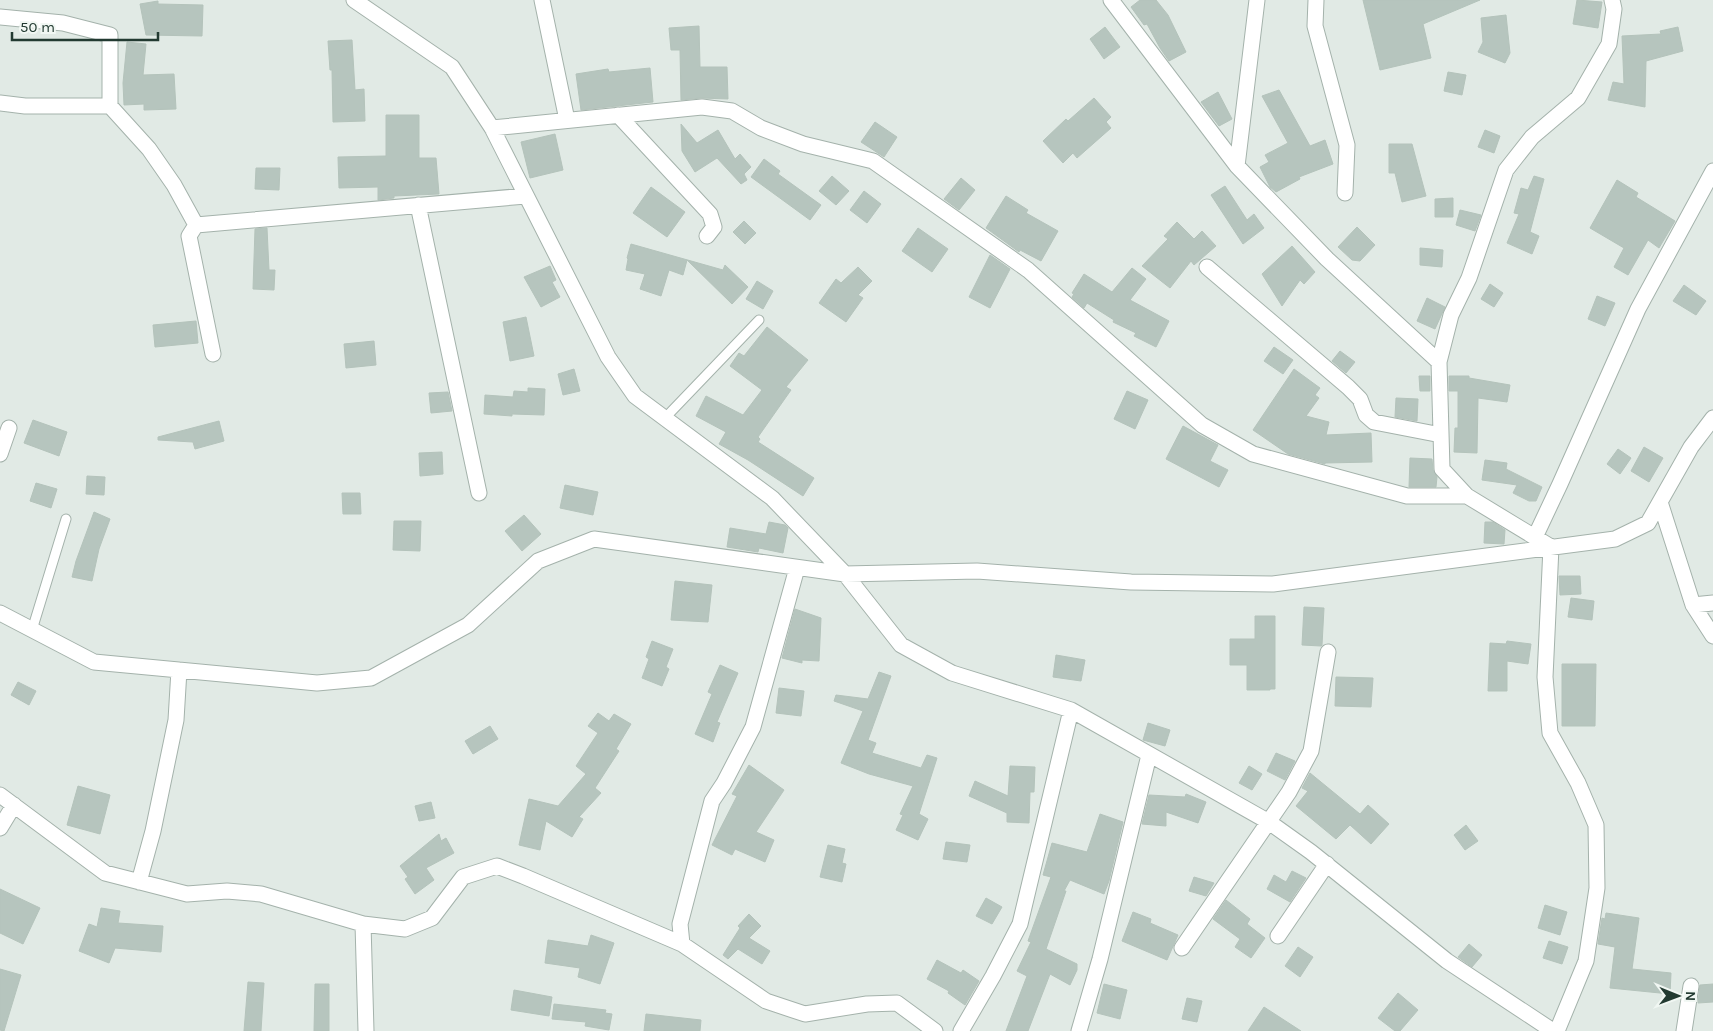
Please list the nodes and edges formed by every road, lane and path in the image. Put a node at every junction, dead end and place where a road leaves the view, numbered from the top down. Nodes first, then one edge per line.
1 (354, 0) edge
2 (542, 0) edge
3 (1111, 0) edge
4 (1257, 0) edge
5 (1316, 0) edge
6 (1612, 0) edge
7 (0, 17) edge
8 (0, 103) edge
9 (110, 106) junction
10 (618, 115) junction
11 (568, 120) junction
12 (492, 128) junction
13 (1237, 166) junction
14 (1713, 172) edge
15 (1345, 193) dead end
16 (526, 196) junction
17 (418, 205) junction
18 (196, 225) junction
19 (706, 236) dead end
20 (1207, 268) dead end
21 (759, 320) dead end
22 (214, 354) dead end
23 (1439, 362) junction
24 (665, 418) junction
25 (1713, 418) edge
26 (9, 428) dead end
27 (1441, 435) junction
28 (0, 454) edge
29 (479, 493) dead end
30 (1467, 496) junction
31 (1660, 502) junction
32 (66, 519) dead end
33 (1535, 538) junction
34 (1551, 547) junction
35 (797, 568) junction
36 (845, 574) junction
37 (1713, 603) edge
38 (1693, 605) junction
39 (0, 613) edge
40 (32, 630) junction
41 (1713, 636) edge
42 (1328, 652) dead end
43 (179, 670) junction
44 (1071, 710) junction
45 (1149, 755) junction
46 (0, 795) edge
47 (14, 804) junction
48 (1269, 822) junction
49 (0, 828) edge
50 (1327, 864) junction
51 (139, 882) junction
52 (363, 924) junction
53 (1278, 936) dead end
54 (682, 944) junction
55 (1182, 948) dead end
56 (1691, 986) dead end
57 (366, 1031) edge
58 (935, 1031) edge
59 (961, 1031) edge
60 (1079, 1031) edge
61 (1553, 1031) edge
62 (1557, 1031) edge
63 (1684, 1031) edge

1 - 12 street
2 - 11 street
3 - 13 street
4 - 13 street
5 - 15 street
6 - 23 street
7 - 9 street
8 - 9 street
9 - 18 street
10 - 11 street
10 - 19 street
10 - 30 street
11 - 12 street
12 - 16 street
13 - 23 street
14 - 33 street
16 - 17 street
16 - 24 street
17 - 18 street
17 - 29 street
18 - 22 street
20 - 27 street
21 - 24 lane
23 - 27 street
24 - 36 street
25 - 31 street
26 - 28 street
27 - 30 street
30 - 33 street
31 - 34 street
31 - 38 street
32 - 40 lane
33 - 34 street
34 - 36 street
34 - 62 street
35 - 36 street
35 - 43 street
35 - 54 street
36 - 44 street
37 - 38 street
38 - 41 street
39 - 40 street
40 - 43 street
42 - 48 street
43 - 51 street
44 - 45 street
44 - 59 street
45 - 48 street
45 - 60 street
46 - 47 street
47 - 49 street
47 - 51 street
48 - 50 street
48 - 55 street
50 - 53 street
50 - 61 street
51 - 52 street
52 - 54 street
52 - 57 street
54 - 58 street
56 - 63 street

